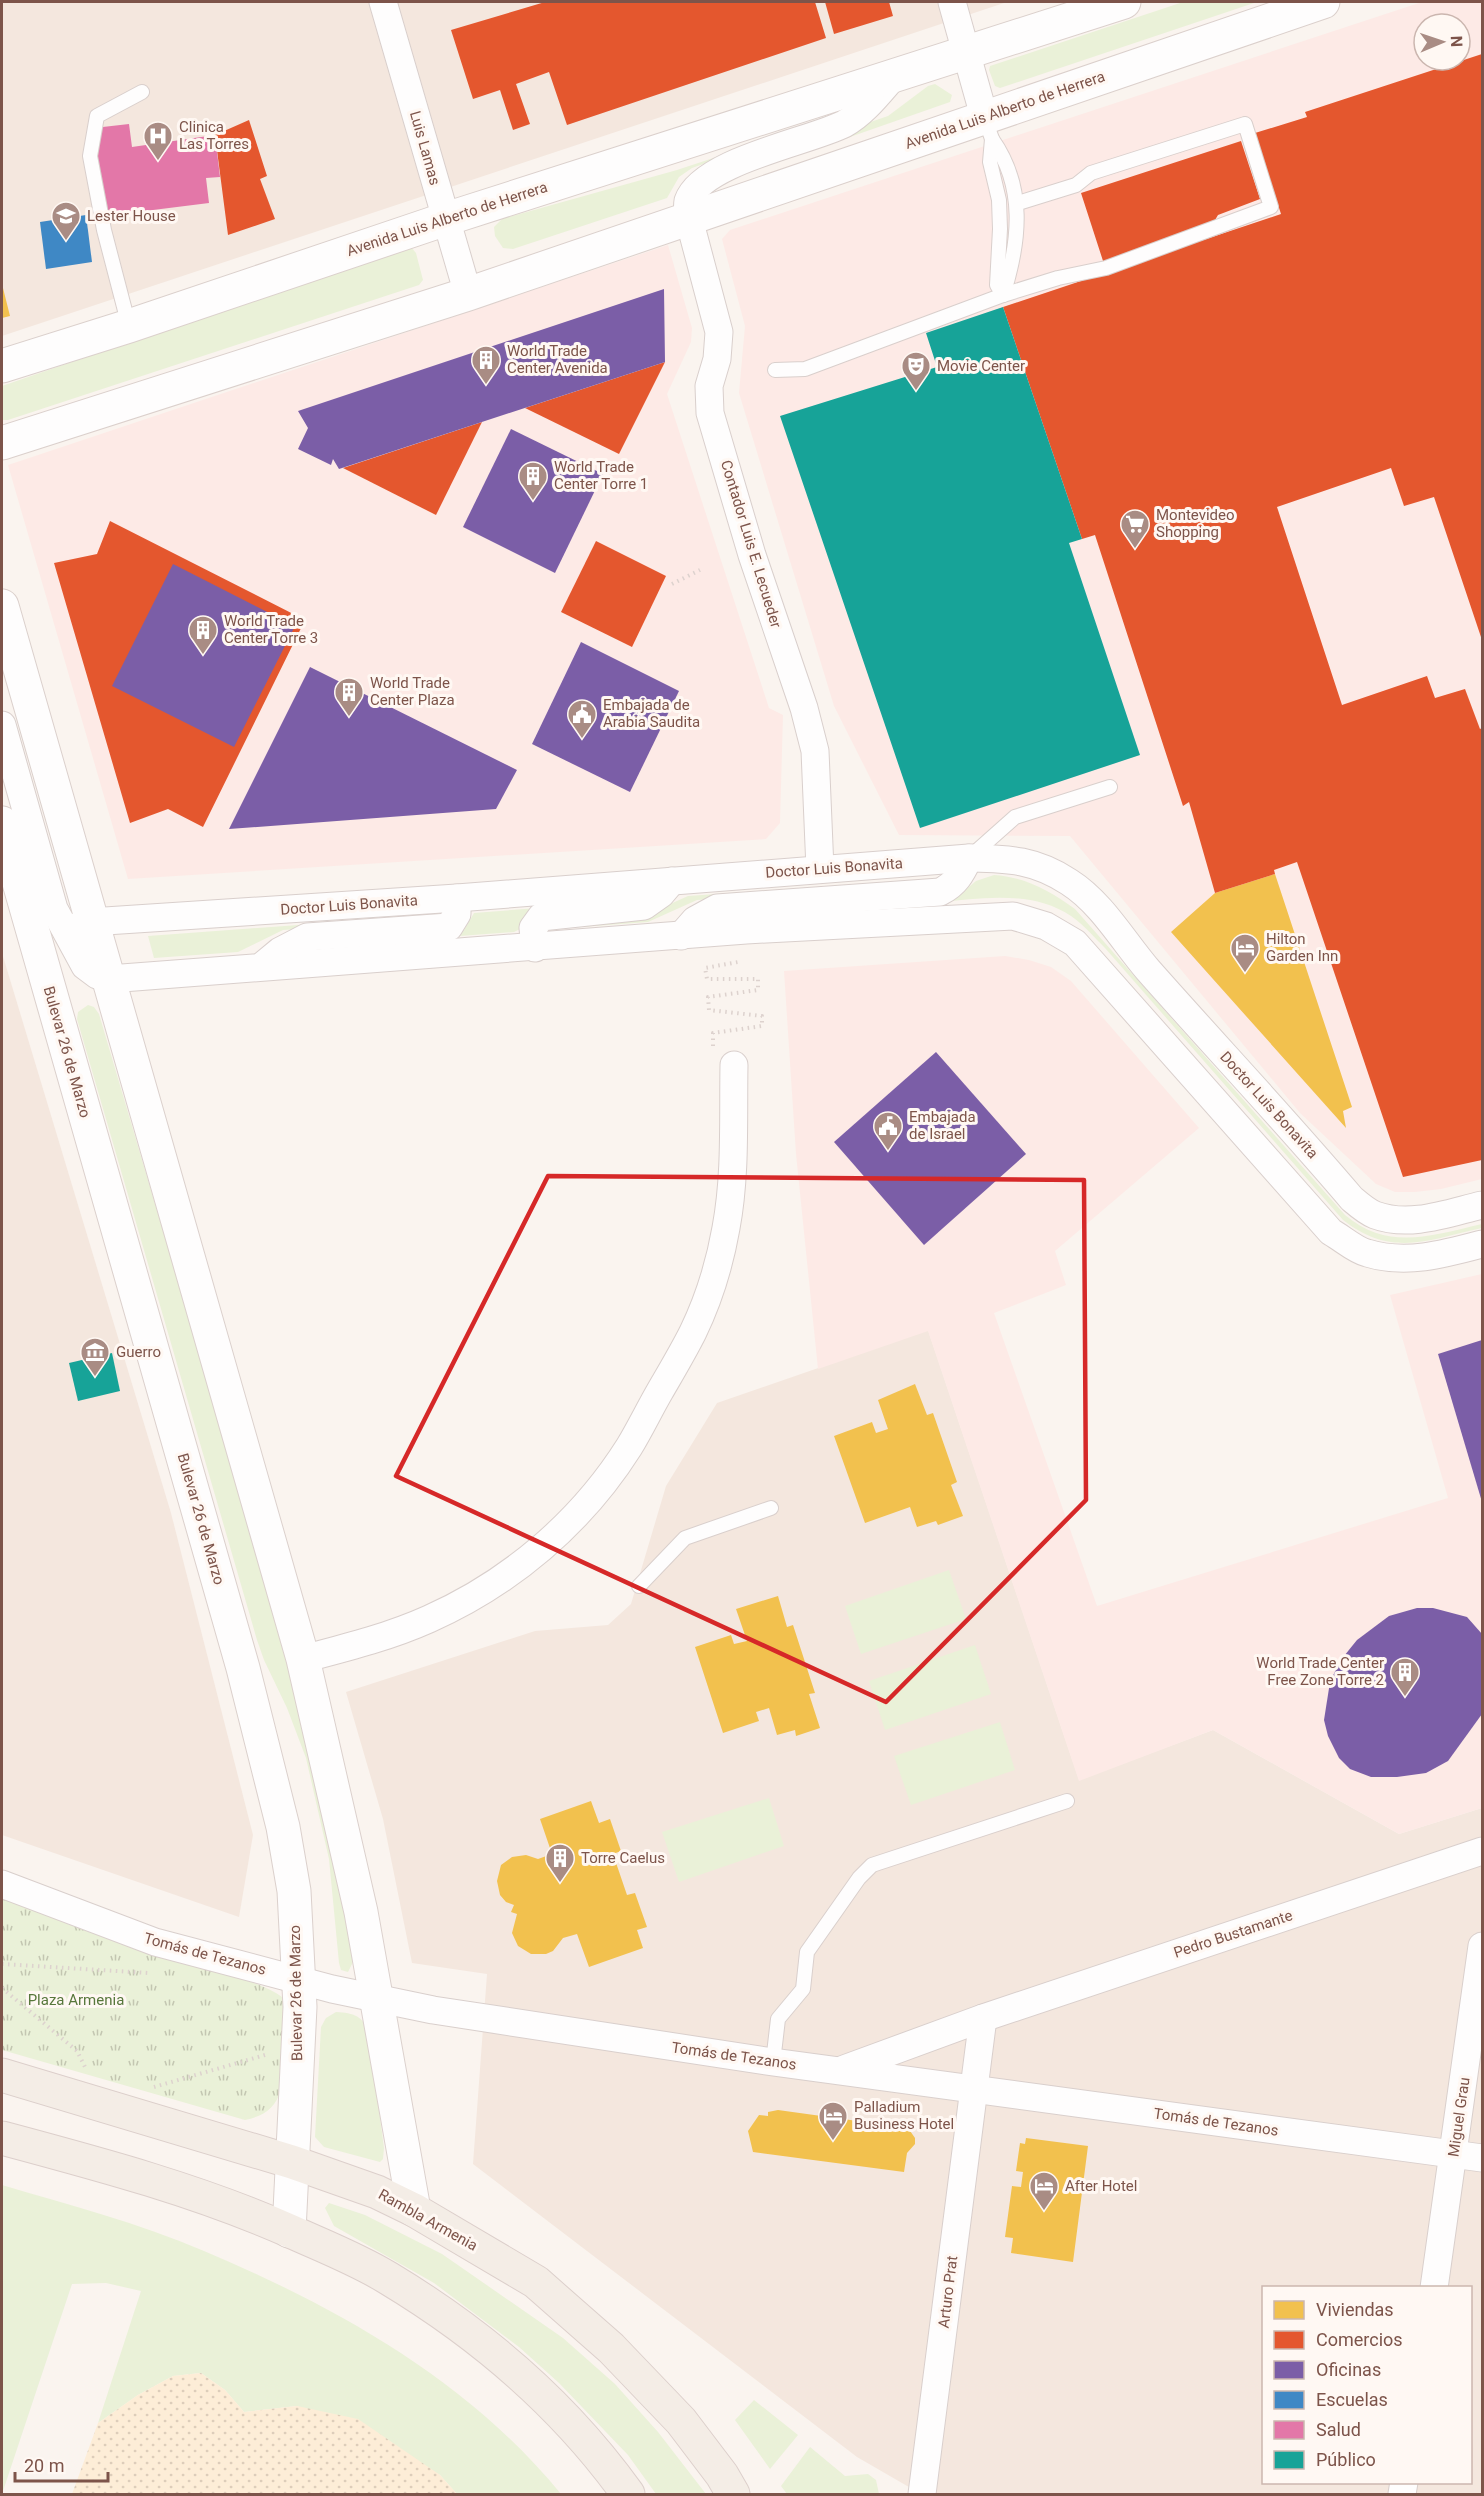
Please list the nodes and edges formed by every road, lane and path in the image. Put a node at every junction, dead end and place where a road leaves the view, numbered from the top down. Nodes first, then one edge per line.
1 (382, 2) edge
2 (952, 2) edge
3 (1124, 2) edge
4 (1323, 2) edge
5 (967, 53) junction
6 (894, 76) junction
7 (142, 92) dead end
8 (988, 127) junction
9 (1017, 203) junction
10 (446, 219) junction
11 (689, 219) junction
12 (468, 294) junction
13 (1003, 295) junction
14 (129, 326) junction
15 (2, 366) edge
16 (775, 370) dead end
17 (2, 443) edge
18 (700, 570) dead end
19 (672, 584) dead end
20 (2, 606) edge
21 (2, 725) edge
22 (1110, 787) dead end
23 (2, 823) edge
24 (969, 858) junction
25 (820, 869) junction
26 (672, 881) junction
27 (457, 898) junction
28 (746, 930) junction
29 (64, 931) junction
30 (681, 936) junction
31 (535, 948) junction
32 (261, 966) junction
33 (110, 979) junction
34 (734, 1065) joint
35 (1482, 1205) edge
36 (1482, 1245) edge
37 (771, 1508) dead end
38 (639, 1586) dead end
39 (303, 1659) junction
40 (1067, 1801) dead end
41 (1482, 1851) edge
42 (2, 1884) edge
43 (1482, 1946) edge
44 (2, 1964) edge
45 (152, 1973) dead end
46 (299, 1980) junction
47 (2, 1988) edge
48 (377, 2000) junction
49 (983, 2018) junction
50 (297, 2047) junction
51 (773, 2062) junction
52 (840, 2071) junction
53 (2, 2075) edge
54 (974, 2090) junction
55 (104, 2104) junction
56 (2, 2138) edge
57 (1454, 2154) junction
58 (1482, 2158) edge
59 (292, 2162) junction
60 (414, 2210) junction
61 (289, 2231) junction
62 (1434, 2286) edge
63 (628, 2494) edge
64 (733, 2494) edge
65 (922, 2494) edge

1 - 10 street, Luis Lamas
2 - 5 street
3 - 5 street, Avenida Luis Alberto de Herrera
4 - 8 street, Avenida Luis Alberto de Herrera
5 - 6 street, Avenida Luis Alberto de Herrera
5 - 8 street
6 - 10 street, Avenida Luis Alberto de Herrera
6 - 11 street
7 - 14 lane
8 - 9 lane
8 - 11 street, Avenida Luis Alberto de Herrera
8 - 13 lane
9 - 13 lane
9 - 13 lane
10 - 12 street, Luis Lamas
10 - 14 street, Avenida Luis Alberto de Herrera
11 - 12 street, Avenida Luis Alberto de Herrera
11 - 25 street, Contador Luis E. Lecueder
12 - 17 street, Avenida Luis Alberto de Herrera
13 - 16 lane
14 - 15 street, Avenida Luis Alberto de Herrera
18 - 19 path
20 - 29 street, Bulevar 26 de Marzo
21 - 29 street, Bulevar 26 de Marzo
22 - 24 lane
23 - 29 street, Bulevar 26 de Marzo
24 - 25 street, Doctor Luis Bonavita
24 - 30 street
24 - 35 street, Doctor Luis Bonavita
25 - 26 street, Doctor Luis Bonavita
26 - 27 street, Doctor Luis Bonavita
26 - 31 street
27 - 29 street, Doctor Luis Bonavita
27 - 32 street
28 - 30 street
28 - 34 path
28 - 36 street
29 - 33 street, Bulevar 26 de Marzo
29 - 46 street, Bulevar 26 de Marzo
30 - 31 street
31 - 32 street
32 - 33 street
33 - 39 street, Bulevar 26 de Marzo
34 - 39 street
37 - 38 lane
39 - 48 street, Bulevar 26 de Marzo
40 - 51 lane
41 - 49 street, Pedro Bustamante
42 - 46 street, Tomás de Tezanos
43 - 57 street, Miguel Grau
44 - 45 path
46 - 48 street, Tomás de Tezanos
46 - 50 street, Bulevar 26 de Marzo
47 - 55 path
48 - 51 street, Tomás de Tezanos
48 - 60 street, Bulevar 26 de Marzo
49 - 52 street, Pedro Bustamante
49 - 54 street
50 - 55 path
50 - 59 street, Bulevar 26 de Marzo
51 - 52 street, Tomás de Tezanos
52 - 54 street, Tomás de Tezanos
53 - 55 main road, Rambla Armenia
54 - 57 street, Tomás de Tezanos
54 - 65 street, Arturo Prat
55 - 59 main road, Rambla Armenia
56 - 61 main road
57 - 58 street, Tomás de Tezanos
57 - 62 street, Miguel Grau
59 - 60 main road, Rambla Armenia
59 - 61 street, Bulevar 26 de Marzo
60 - 64 main road, Rambla Armenia
61 - 63 main road

